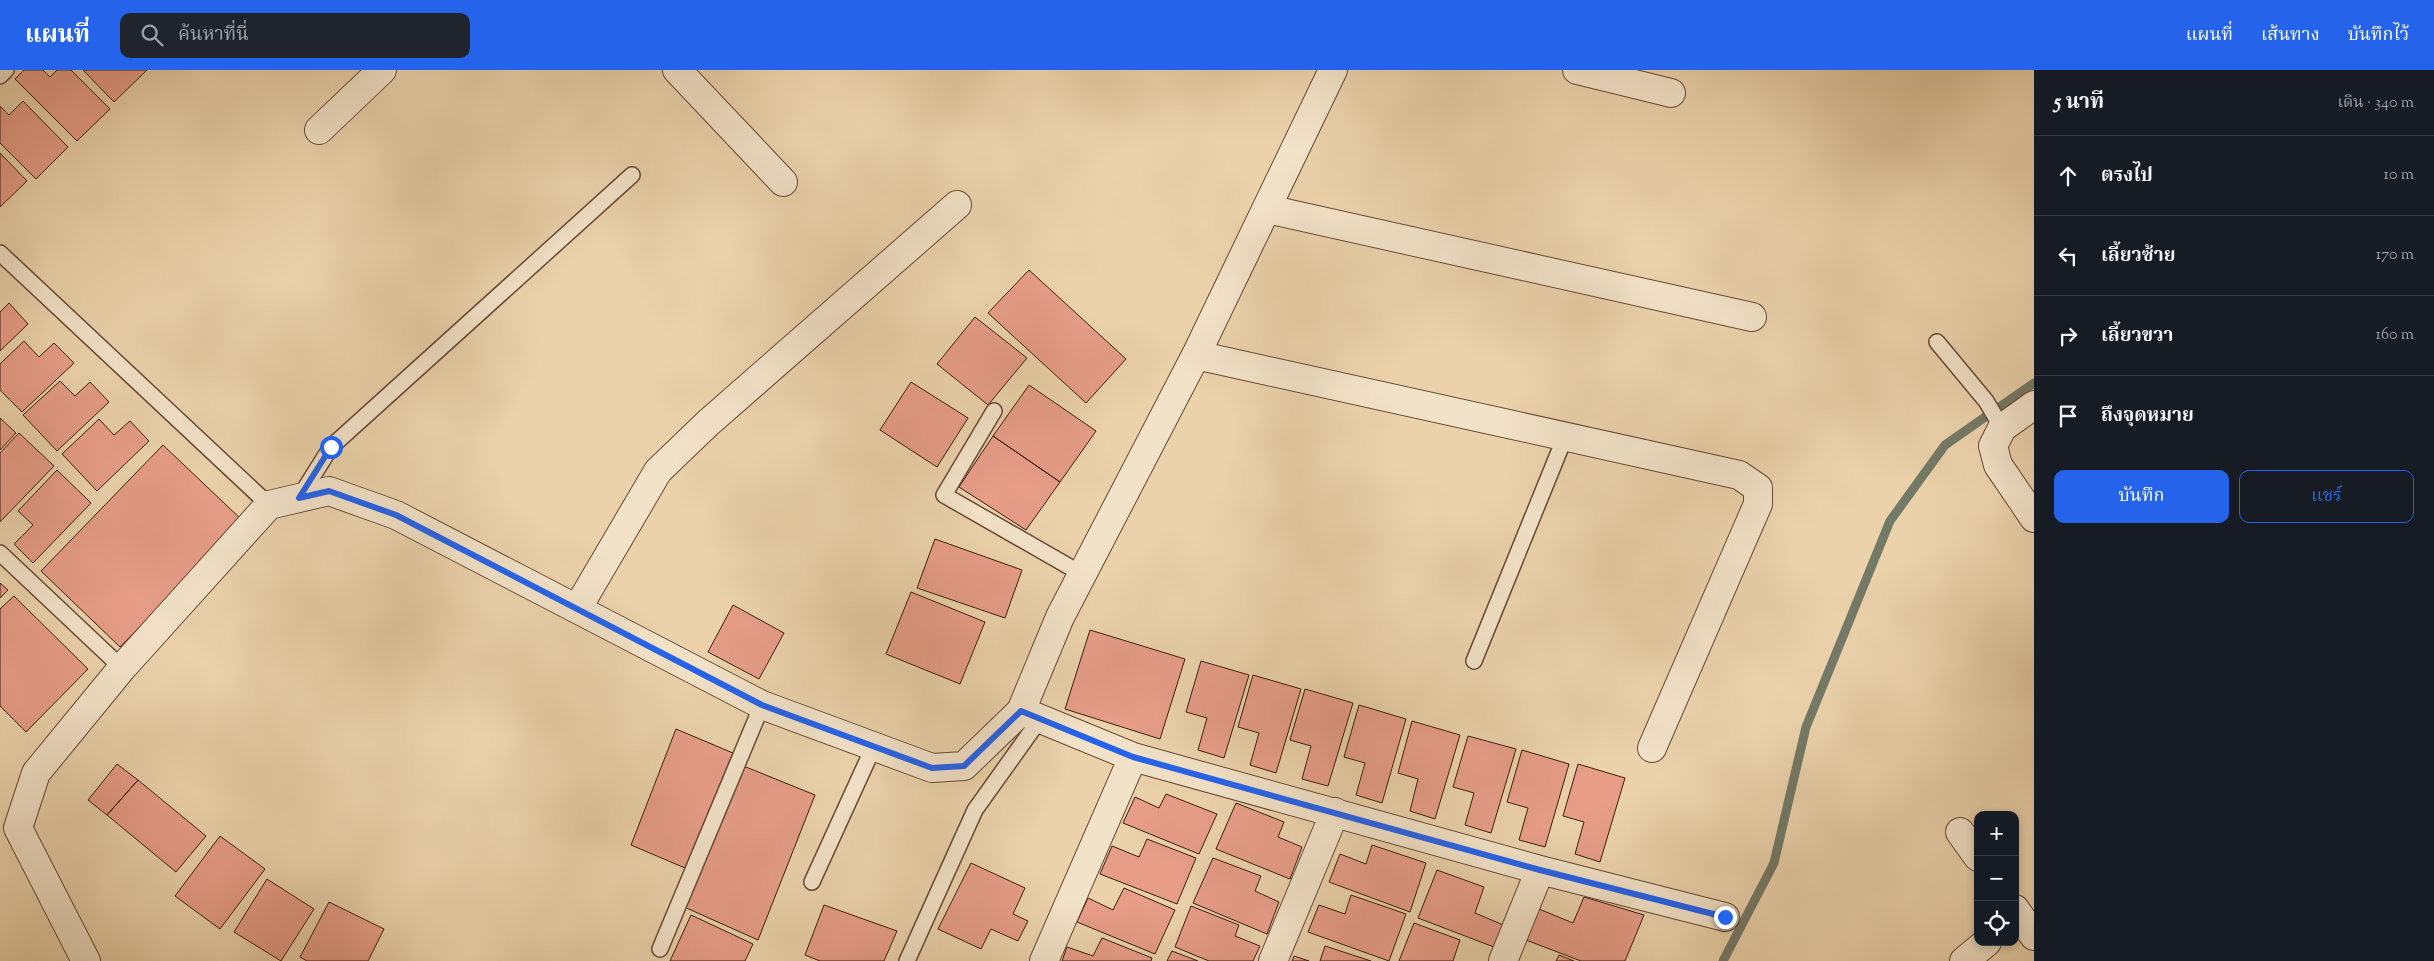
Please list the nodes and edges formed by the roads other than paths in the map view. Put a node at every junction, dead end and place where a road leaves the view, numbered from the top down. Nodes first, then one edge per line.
1 (6, 70) edge
2 (382, 70) edge
3 (677, 70) edge
4 (1333, 70) edge
5 (1577, 70) edge
6 (0, 76) edge
7 (1671, 93) dead end
8 (318, 130) dead end
9 (632, 175) dead end
10 (783, 182) dead end
11 (957, 205) dead end
12 (1267, 210) junction
13 (0, 253) edge
14 (1752, 316) dead end
15 (1937, 342) dead end
16 (1196, 356) junction
17 (2034, 405) edge
18 (994, 411) dead end
19 (2000, 423) junction
20 (1565, 437) junction
21 (299, 498) junction
22 (269, 504) junction
23 (2034, 518) edge
24 (0, 553) edge
25 (1082, 574) junction
26 (577, 609) junction
27 (1474, 661) dead end
28 (122, 668) junction
29 (762, 705) junction
30 (1030, 715) junction
31 (874, 746) junction
32 (1652, 748) dead end
33 (1133, 757) junction
34 (1336, 812) junction
35 (1960, 832) dead end
36 (1977, 856) edge
37 (1540, 870) junction
38 (812, 882) dead end
39 (1725, 917) dead end
40 (1982, 946) edge
41 (660, 949) dead end
42 (86, 961) edge
43 (907, 961) edge
44 (1044, 961) edge
45 (1273, 961) edge
46 (1503, 961) edge
47 (1964, 961) edge

1 - 6 lane
2 - 8 street
3 - 10 street
4 - 12 street
5 - 7 street
9 - 21 lane
11 - 26 street
12 - 14 street
12 - 16 street
13 - 22 lane
15 - 19 lane
16 - 20 street
16 - 25 street
17 - 19 street
18 - 25 lane
19 - 23 street
20 - 27 lane
20 - 32 street
21 - 22 street
21 - 26 street
22 - 28 street
24 - 28 lane
25 - 30 street
26 - 29 street
28 - 42 street
29 - 31 street
29 - 41 lane
30 - 31 street
30 - 33 street
30 - 43 lane
31 - 38 lane
33 - 34 street
33 - 44 street
34 - 37 street
34 - 45 street
35 - 36 street
37 - 39 street
37 - 46 street
40 - 47 street

